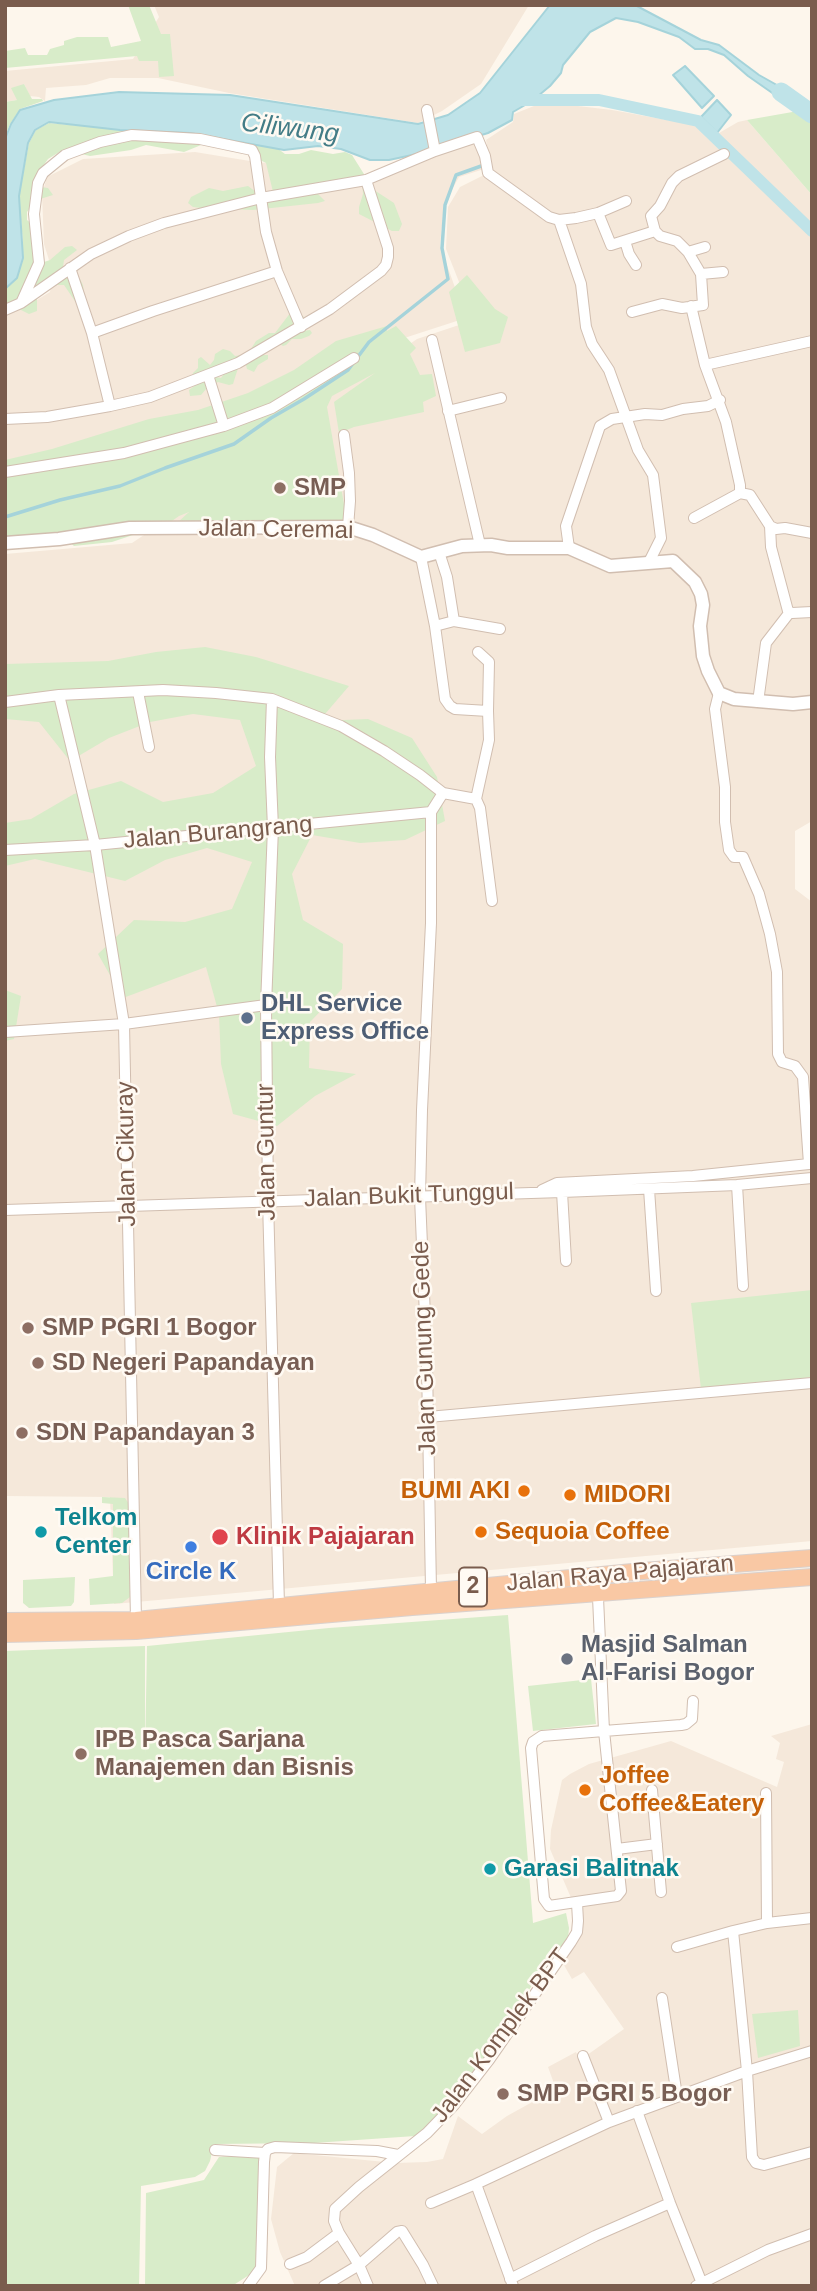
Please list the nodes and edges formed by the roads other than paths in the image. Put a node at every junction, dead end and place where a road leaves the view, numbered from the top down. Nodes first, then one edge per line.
1 (428, 110) dead end
2 (434, 150) junction
3 (724, 154) dead end
4 (366, 180) junction
5 (261, 198) junction
6 (626, 201) dead end
7 (598, 213) junction
8 (559, 220) junction
9 (655, 231) junction
10 (625, 242) junction
11 (705, 247) dead end
12 (688, 252) junction
13 (636, 265) dead end
14 (70, 268) junction
15 (277, 271) junction
16 (723, 272) dead end
17 (701, 274) junction
18 (21, 303) junction
19 (691, 306) junction
20 (5, 310) edge
21 (632, 312) dead end
22 (301, 327) junction
23 (92, 333) junction
24 (432, 340) dead end
25 (812, 341) edge
26 (354, 358) dead end
27 (705, 365) junction
28 (208, 375) junction
29 (501, 398) dead end
30 (720, 400) junction
31 (110, 406) junction
32 (448, 411) junction
33 (627, 416) junction
34 (5, 419) edge
35 (225, 426) junction
36 (344, 435) dead end
37 (5, 472) edge
38 (740, 493) junction
39 (694, 518) dead end
40 (770, 526) junction
41 (348, 527) junction
42 (812, 533) edge
43 (5, 543) edge
44 (480, 545) junction
45 (569, 548) junction
46 (439, 552) junction
47 (421, 557) junction
48 (649, 562) junction
49 (790, 612) junction
50 (812, 612) edge
51 (454, 621) junction
52 (435, 626) junction
53 (500, 629) dead end
54 (478, 652) dead end
55 (138, 692) junction
56 (719, 693) junction
57 (59, 695) junction
58 (272, 699) junction
59 (5, 702) edge
60 (758, 702) junction
61 (812, 702) edge
62 (488, 710) junction
63 (149, 747) dead end
64 (443, 793) junction
65 (476, 799) junction
66 (431, 812) junction
67 (273, 828) junction
68 (95, 845) junction
69 (5, 850) edge
70 (492, 901) dead end
71 (266, 1005) junction
72 (124, 1024) junction
73 (5, 1032) edge
74 (812, 1178) edge
75 (737, 1185) junction
76 (649, 1189) junction
77 (538, 1192) junction
78 (562, 1192) junction
79 (420, 1197) junction
80 (268, 1201) junction
81 (128, 1207) junction
82 (5, 1210) edge
83 (566, 1261) dead end
84 (743, 1286) dead end
85 (656, 1291) dead end
86 (812, 1383) edge
87 (428, 1417) junction
88 (812, 1558) edge
89 (597, 1575) junction
90 (812, 1577) edge
91 (431, 1590) junction
92 (598, 1593) junction
93 (279, 1605) junction
94 (5, 1621) edge
95 (136, 1626) junction
96 (5, 1634) edge
97 (693, 1701) dead end
98 (604, 1731) junction
99 (652, 1790) dead end
100 (766, 1793) dead end
101 (657, 1844) junction
102 (617, 1849) junction
103 (661, 1892) dead end
104 (577, 1903) junction
105 (812, 1918) edge
106 (767, 1923) junction
107 (733, 1931) junction
108 (677, 1947) dead end
109 (662, 1998) dead end
110 (812, 2051) edge
111 (583, 2056) dead end
112 (747, 2071) junction
113 (677, 2096) junction
114 (637, 2111) junction
115 (610, 2122) junction
116 (215, 2150) dead end
117 (265, 2152) junction
118 (812, 2152) edge
119 (398, 2155) junction
120 (476, 2184) junction
121 (431, 2203) dead end
122 (670, 2203) junction
123 (339, 2233) junction
124 (812, 2234) edge
125 (290, 2264) dead end
126 (359, 2265) junction
127 (511, 2282) edge
128 (701, 2285) edge
129 (248, 2286) edge
130 (324, 2286) edge
131 (368, 2286) edge
132 (433, 2286) edge

1 - 2 street
2 - 4 street
2 - 8 street
3 - 9 street
4 - 5 street
4 - 22 street
5 - 14 street
5 - 15 street
5 - 18 street
6 - 7 street
7 - 8 street
7 - 10 street
8 - 33 street
9 - 10 street
9 - 12 street
10 - 13 street
11 - 12 street
12 - 17 street
14 - 18 street
14 - 23 street
15 - 22 street
15 - 23 street
16 - 17 street
17 - 19 street
18 - 20 street
19 - 21 street
19 - 27 street
22 - 28 street
23 - 31 street
24 - 32 street
25 - 27 street
26 - 35 street
27 - 30 street
28 - 31 street
28 - 35 street
29 - 32 street
30 - 33 street
30 - 38 street
31 - 34 street
32 - 44 street
33 - 45 street
33 - 48 street
35 - 37 street
36 - 41 street
38 - 39 street
38 - 40 street
40 - 42 street
40 - 49 street
41 - 43 street, Jalan Ceremai
41 - 47 street, Jalan Ceremai
44 - 45 street
44 - 46 street
45 - 48 street
46 - 47 street
46 - 51 street
47 - 52 street
48 - 56 street
49 - 50 street
49 - 60 street
51 - 52 street
51 - 53 street
52 - 62 street
54 - 62 street
55 - 57 street
55 - 58 street
55 - 63 street
56 - 60 street
56 - 77 street
57 - 59 street
57 - 68 street, Jalan Cikuray
58 - 64 street
58 - 67 street, Jalan Guntur
60 - 61 street
62 - 65 street
64 - 65 street
64 - 66 street
65 - 70 street
66 - 67 street, Jalan Burangrang
66 - 79 street, Jalan Gunung Gede
67 - 68 street, Jalan Burangrang
67 - 71 street, Jalan Guntur
68 - 69 street, Jalan Burangrang
68 - 72 street, Jalan Cikuray
71 - 72 street
71 - 80 street, Jalan Guntur
72 - 73 street
72 - 81 street, Jalan Cikuray
74 - 75 street, Jalan Bukit Tunggul
75 - 76 street, Jalan Bukit Tunggul
75 - 84 street
76 - 78 street, Jalan Bukit Tunggul
76 - 85 street
77 - 78 street, Jalan Bukit Tunggul
77 - 79 street, Jalan Bukit Tunggul
78 - 83 street
79 - 80 street, Jalan Bukit Tunggul
79 - 87 street, Jalan Gunung Gede
80 - 81 street, Jalan Bukit Tunggul
80 - 93 street, Jalan Guntur
81 - 82 street, Jalan Bukit Tunggul
81 - 95 street, Jalan Cikuray
86 - 87 street
87 - 91 street, Jalan Gunung Gede
88 - 89 highway, Jalan Raya Pajajaran / 2
89 - 91 highway, Jalan Raya Pajajaran / 2
89 - 92 street
90 - 92 highway, Jalan Raya Pajajaran / 2
91 - 93 highway, Jalan Raya Pajajaran / 2
92 - 95 highway, Jalan Raya Pajajaran / 2
92 - 98 street
93 - 95 highway, Jalan Raya Pajajaran / 2
94 - 95 highway, 2
95 - 96 highway, 2
97 - 98 street
98 - 102 street
98 - 104 street
99 - 101 street
100 - 106 street
101 - 102 street
101 - 103 street
102 - 104 street
104 - 119 street, Jalan Komplek BPT
105 - 106 street
106 - 107 street
107 - 108 street
107 - 112 street
109 - 113 street
110 - 112 street
111 - 115 street
112 - 113 street
112 - 118 street
113 - 114 street
114 - 115 street
114 - 122 street
115 - 120 street
116 - 117 street
117 - 119 street
117 - 129 street
119 - 123 street, Jalan Komplek BPT
120 - 121 street
120 - 127 street
122 - 127 street
122 - 128 street
123 - 125 street
123 - 126 street
124 - 128 street
126 - 130 street
126 - 131 street
126 - 132 street

